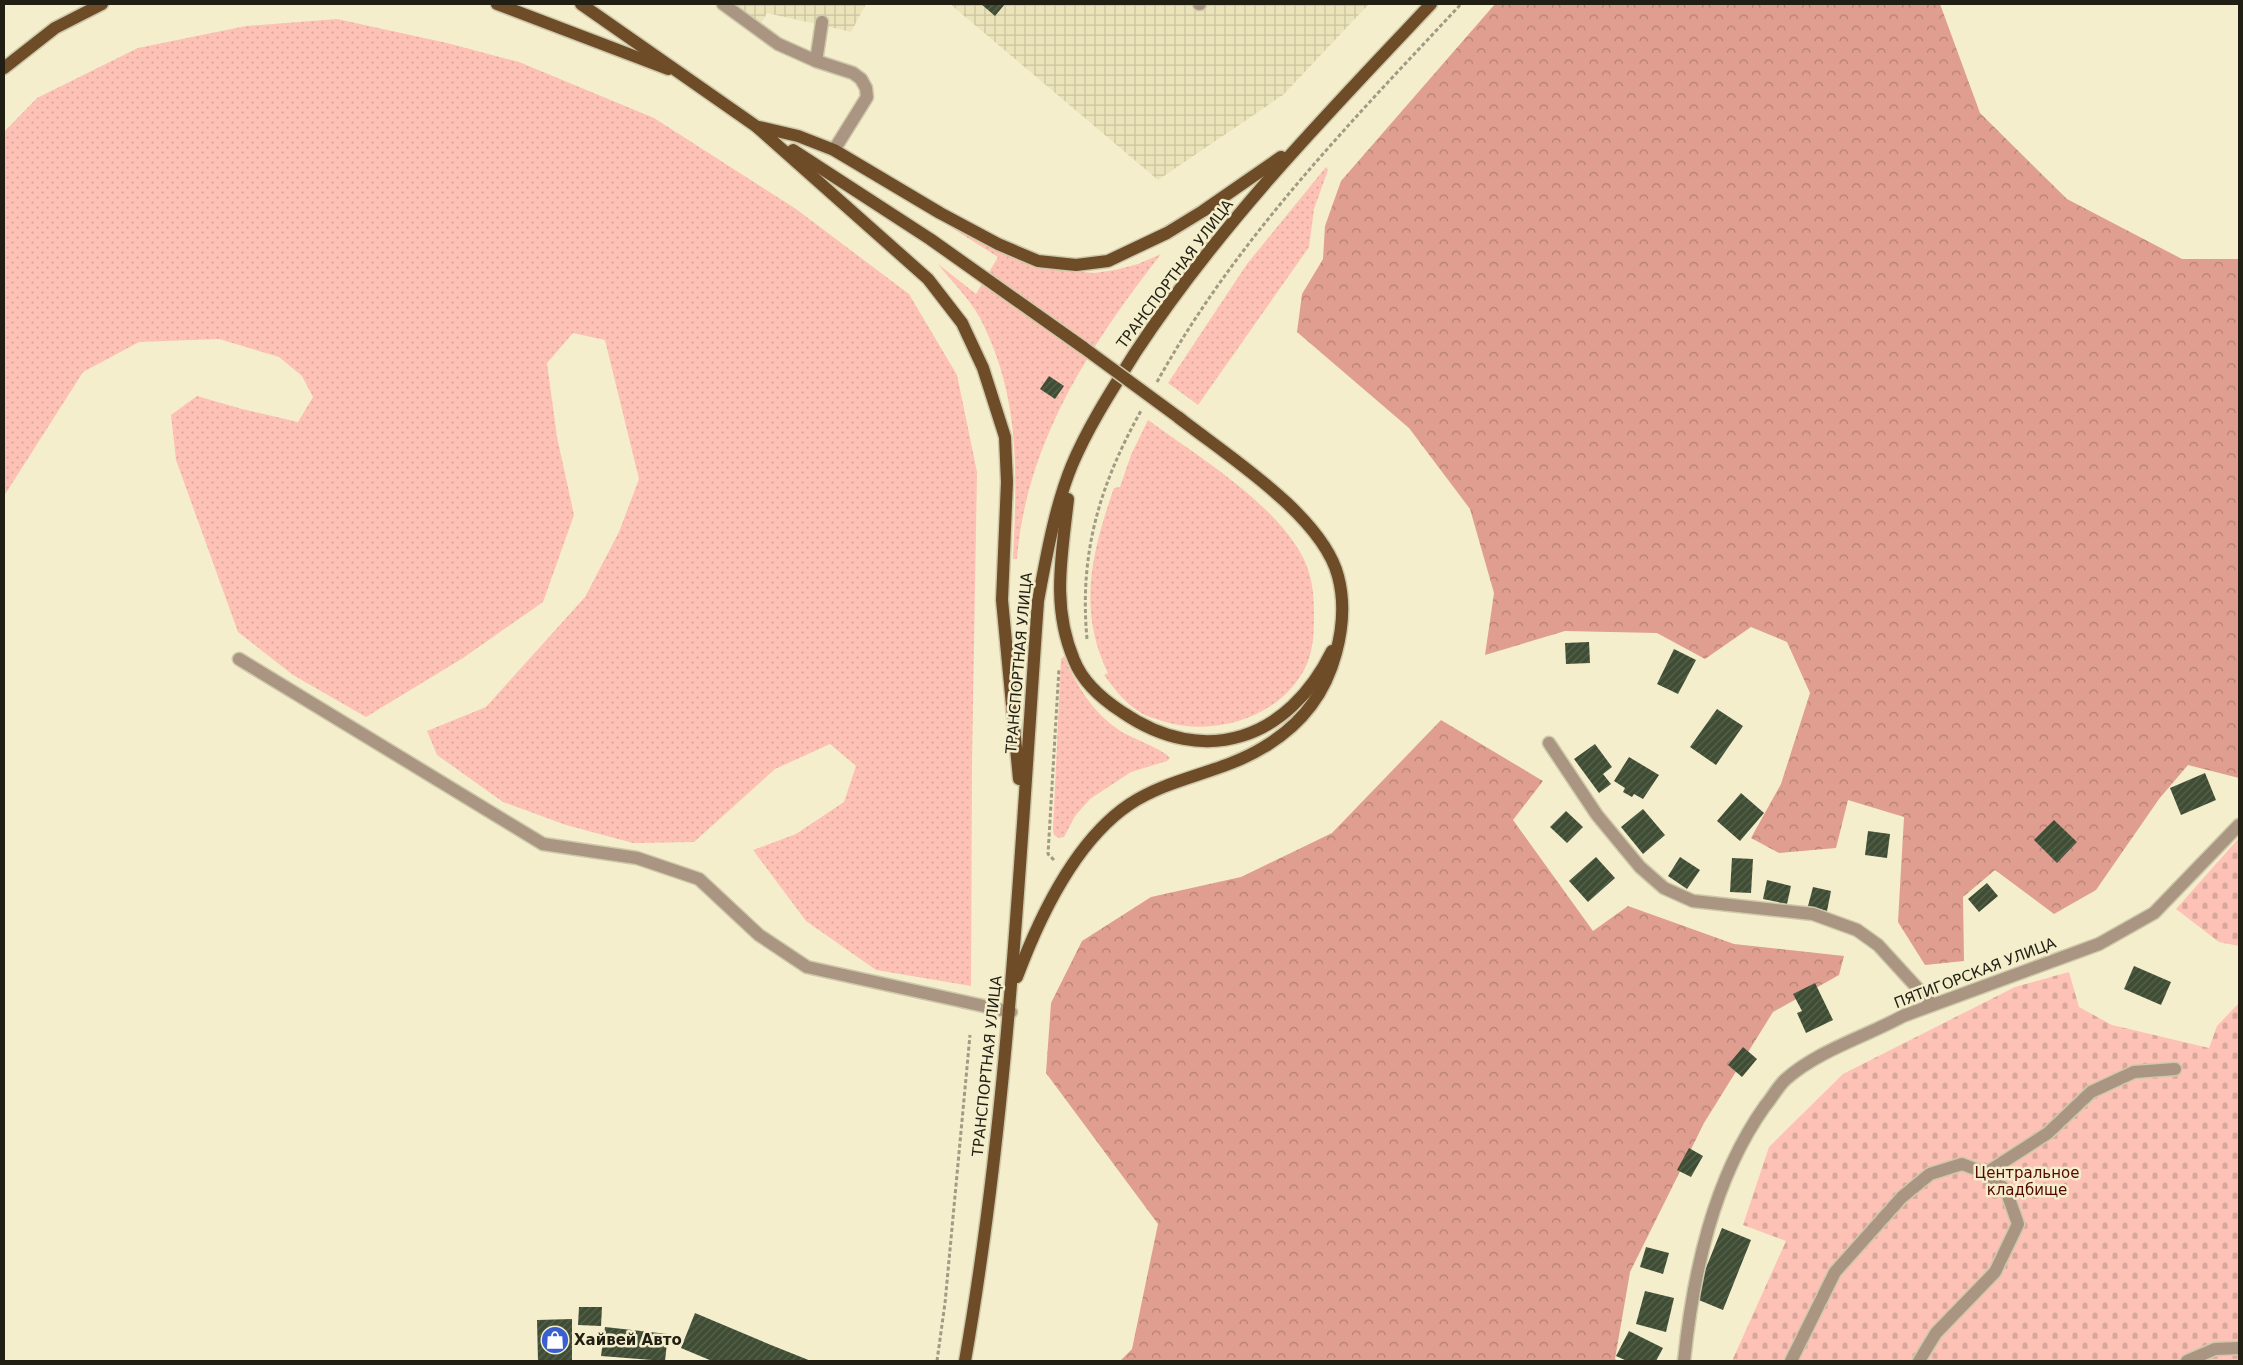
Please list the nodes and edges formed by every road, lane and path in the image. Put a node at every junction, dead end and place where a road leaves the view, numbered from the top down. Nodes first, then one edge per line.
1 (102, 4) edge
2 (497, 4) edge
3 (581, 4) edge
4 (724, 4) edge
5 (1431, 4) edge
6 (1461, 4) edge
7 (822, 22) dead end
8 (816, 61) junction
9 (4, 68) edge
10 (685, 75) junction
11 (757, 127) junction
12 (1298, 146) junction
13 (834, 150) junction
14 (1155, 386) dead end
15 (1146, 402) dead end
16 (1071, 467) junction
17 (1342, 629) junction
18 (1087, 638) dead end
19 (239, 659) dead end
20 (1059, 665) dead end
21 (1549, 743) dead end
22 (1023, 816) junction
23 (2239, 825) edge
24 (1054, 860) dead end
25 (1012, 988) junction
26 (1932, 1004) junction
27 (1011, 1012) junction
28 (970, 1035) dead end
29 (2175, 1069) dead end
30 (1986, 1173) junction
31 (2239, 1348) edge
32 (937, 1361) edge
33 (965, 1361) edge
34 (1684, 1361) edge
35 (1791, 1361) edge
36 (1919, 1361) edge
37 (2187, 1361) edge

1 - 9 main road
2 - 10 main road
3 - 10 main road
4 - 8 street
5 - 12 main road, ТРАНСПОРТНАЯ УЛИЦА
6 - 14 path
7 - 8 street
8 - 13 street
10 - 11 main road
11 - 13 main road
11 - 17 main road, bridge
11 - 22 main road
12 - 13 main road
12 - 16 main road, ТРАНСПОРТНАЯ УЛИЦА
15 - 18 path
16 - 17 main road
16 - 22 main road, ТРАНСПОРТНАЯ УЛИЦА
17 - 25 main road
19 - 27 street
20 - 24 path
21 - 26 street
22 - 25 main road, ТРАНСПОРТНАЯ УЛИЦА
23 - 26 street, ПЯТИГОРСКАЯ УЛИЦА
25 - 27 main road, ТРАНСПОРТНАЯ УЛИЦА
26 - 34 street, ПЯТИГОРСКАЯ УЛИЦА
27 - 33 main road, ТРАНСПОРТНАЯ УЛИЦА
28 - 32 path
29 - 30 street
30 - 35 street
30 - 36 street
31 - 37 street

